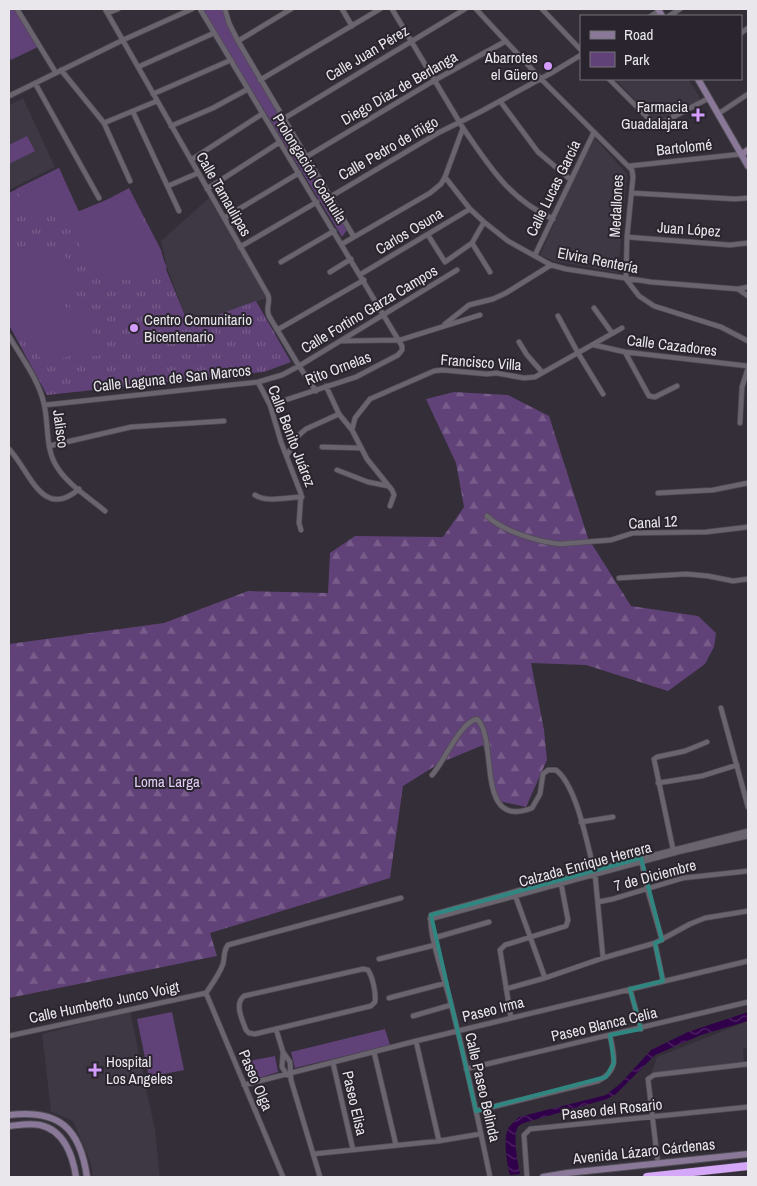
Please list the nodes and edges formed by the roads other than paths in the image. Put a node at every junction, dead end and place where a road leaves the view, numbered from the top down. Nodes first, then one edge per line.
1 (17, 9) edge
2 (118, 9) edge
3 (192, 9) edge
4 (200, 9) edge
5 (225, 9) edge
6 (291, 9) edge
7 (342, 9) edge
8 (380, 9) edge
9 (392, 9) edge
10 (464, 9) edge
11 (476, 9) edge
12 (545, 9) edge
13 (106, 11) edge
14 (352, 26) junction
15 (214, 33) junction
16 (123, 40) junction
17 (238, 41) junction
18 (411, 41) junction
19 (506, 41) junction
20 (580, 49) edge
21 (580, 57) edge
22 (231, 60) junction
23 (138, 67) junction
24 (61, 70) junction
25 (56, 73) junction
26 (541, 79) junction
27 (260, 80) junction
28 (434, 80) junction
29 (610, 80) edge
30 (699, 80) edge
31 (35, 83) junction
32 (248, 89) junction
33 (154, 94) junction
34 (748, 94) edge
35 (9, 96) edge
36 (709, 98) junction
37 (157, 101) junction
38 (500, 101) junction
39 (133, 112) junction
40 (262, 114) junction
41 (718, 114) junction
42 (283, 119) junction
43 (460, 122) junction
44 (104, 123) junction
45 (171, 126) junction
46 (463, 128) junction
47 (594, 132) junction
48 (280, 142) junction
49 (748, 150) edge
50 (742, 154) junction
51 (306, 157) junction
52 (191, 160) junction
53 (629, 166) junction
54 (748, 166) edge
55 (198, 173) junction
56 (299, 173) junction
57 (445, 177) junction
58 (130, 180) dead end
59 (571, 180) junction
60 (168, 186) junction
61 (207, 188) junction
62 (632, 193) junction
63 (330, 197) junction
64 (99, 198) dead end
65 (748, 198) edge
66 (317, 202) junction
67 (470, 209) junction
68 (179, 211) dead end
69 (224, 218) junction
70 (552, 219) junction
71 (484, 222) junction
72 (334, 230) junction
73 (428, 235) junction
74 (354, 237) junction
75 (627, 237) junction
76 (472, 243) junction
77 (748, 243) edge
78 (342, 244) junction
79 (240, 247) junction
80 (535, 255) junction
81 (352, 259) junction
82 (281, 262) dead end
83 (551, 265) junction
84 (457, 270) dead end
85 (330, 272) dead end
86 (490, 272) dead end
87 (360, 274) junction
88 (626, 279) junction
89 (364, 280) junction
90 (748, 287) edge
91 (738, 289) junction
92 (748, 296) edge
93 (594, 308) dead end
94 (383, 314) junction
95 (480, 315) dead end
96 (558, 316) dead end
97 (442, 326) junction
98 (622, 328) dead end
99 (277, 330) junction
100 (612, 333) junction
101 (9, 336) edge
102 (400, 340) junction
103 (338, 341) junction
104 (748, 341) edge
105 (520, 342) dead end
106 (594, 345) junction
107 (625, 352) junction
108 (578, 353) junction
109 (299, 366) junction
110 (748, 367) edge
111 (542, 372) junction
112 (258, 382) junction
113 (326, 386) junction
114 (677, 386) dead end
115 (316, 391) junction
116 (603, 394) dead end
117 (45, 405) junction
118 (270, 405) junction
119 (339, 414) junction
120 (224, 421) dead end
121 (740, 423) dead end
122 (352, 430) junction
123 (49, 446) junction
124 (322, 447) dead end
125 (360, 448) junction
126 (9, 450) edge
127 (287, 455) junction
128 (337, 470) dead end
129 (748, 482) edge
130 (388, 486) junction
131 (79, 489) junction
132 (658, 493) dead end
133 (255, 495) dead end
134 (302, 498) junction
135 (390, 506) dead end
136 (105, 511) dead end
137 (487, 516) dead end
138 (748, 527) edge
139 (301, 530) dead end
140 (619, 578) dead end
141 (748, 579) edge
142 (721, 708) dead end
143 (707, 742) dead end
144 (737, 765) junction
145 (432, 775) dead end
146 (658, 783) junction
147 (746, 788) edge
148 (748, 807) edge
149 (613, 817) dead end
150 (581, 822) junction
151 (748, 831) edge
152 (748, 836) edge
153 (673, 849) junction
154 (641, 860) junction
155 (748, 871) edge
156 (594, 872) junction
157 (561, 883) junction
158 (647, 888) junction
159 (515, 895) junction
160 (401, 898) dead end
161 (598, 902) junction
162 (748, 911) edge
163 (430, 917) junction
164 (489, 922) dead end
165 (530, 937) junction
166 (434, 938) junction
167 (662, 940) junction
168 (655, 943) junction
169 (435, 945) junction
170 (603, 958) junction
171 (379, 959) dead end
172 (748, 961) edge
173 (545, 978) junction
174 (663, 981) junction
175 (446, 984) junction
176 (506, 989) junction
177 (630, 989) junction
178 (206, 993) junction
179 (389, 998) dead end
180 (748, 1002) edge
181 (452, 1005) junction
182 (413, 1016) dead end
183 (512, 1018) junction
184 (641, 1028) junction
185 (276, 1029) junction
186 (458, 1031) junction
187 (610, 1035) junction
188 (9, 1036) edge
189 (416, 1041) junction
190 (283, 1052) junction
191 (374, 1052) junction
192 (333, 1063) junction
193 (748, 1064) edge
194 (466, 1069) junction
195 (289, 1074) junction
196 (244, 1085) junction
197 (748, 1107) edge
198 (476, 1111) junction
199 (9, 1115) edge
200 (652, 1118) junction
201 (9, 1126) edge
202 (480, 1134) junction
203 (439, 1141) junction
204 (396, 1145) junction
205 (353, 1150) junction
206 (313, 1154) junction
207 (748, 1154) edge
208 (658, 1164) junction
209 (748, 1166) edge
210 (76, 1177) edge
211 (87, 1177) edge
212 (283, 1177) edge
213 (320, 1177) edge
214 (490, 1177) edge
215 (527, 1177) edge
216 (543, 1177) edge
217 (647, 1177) edge

1 - 25 street
2 - 13 street
3 - 16 street
4 - 15 street, Prolongación Coahuila
5 - 17 street
6 - 17 street
7 - 14 street
8 - 14 street
9 - 18 street
10 - 18 street, Calle Juan Pérez
11 - 19 street
12 - 20 street
13 - 16 street, Calle Tamaulipas
14 - 27 street
15 - 22 street, Prolongación Coahuila
15 - 23 street
16 - 23 street, Calle Tamaulipas
16 - 24 street
17 - 27 street
18 - 28 street
18 - 42 street, Calle Juan Pérez
19 - 26 street
19 - 28 street, Diego Díaz de Berlanga
21 - 26 street, Calle Pedro de Iñigo
22 - 32 street, Prolongación Coahuila
22 - 33 street
23 - 33 street, Calle Tamaulipas
24 - 25 street
24 - 44 street
25 - 31 street
26 - 38 street, Calle Pedro de Iñigo
26 - 47 street
27 - 42 street
28 - 43 street
28 - 51 street, Diego Díaz de Berlanga
29 - 36 street
30 - 36 street
31 - 35 street
31 - 64 street
32 - 40 street, Prolongación Coahuila
32 - 45 street
33 - 37 street, Calle Tamaulipas
34 - 41 street
36 - 41 street
37 - 39 street
37 - 45 street, Calle Tamaulipas
38 - 43 street, Calle Pedro de Iñigo
38 - 59 street
39 - 44 street
39 - 60 street
40 - 48 street, Prolongación Coahuila
40 - 52 street
41 - 50 street
42 - 51 street
43 - 46 street
43 - 63 street, Calle Pedro de Iñigo
44 - 58 street
45 - 52 street, Calle Tamaulipas
46 - 57 street
46 - 70 street
47 - 53 street
47 - 59 street, Calle Lucas García
48 - 56 street, Prolongación Coahuila
48 - 61 street
49 - 50 street
50 - 53 street, Bartolomé
50 - 54 street
51 - 63 street
52 - 55 street, Calle Tamaulipas
53 - 62 street, Medallones
55 - 60 street
55 - 61 street, Calle Tamaulipas
56 - 66 street, Prolongación Coahuila
56 - 69 street
57 - 67 street, Elvira Rentería
57 - 74 street
59 - 70 street, Calle Lucas García
60 - 68 street
61 - 69 street, Calle Tamaulipas
62 - 65 street
62 - 75 street, Medallones
63 - 74 street
66 - 72 street, Prolongación Coahuila
66 - 79 street
67 - 71 street, Elvira Rentería
67 - 73 street, Carlos Osuna
69 - 79 street, Calle Tamaulipas
70 - 80 street, Calle Lucas García
71 - 76 street
71 - 80 street, Elvira Rentería
72 - 78 street, Prolongación Coahuila
72 - 82 street
73 - 76 street
73 - 87 street, Carlos Osuna
74 - 78 street
75 - 77 street, Juan López
75 - 88 street, Medallones
76 - 86 street
78 - 81 street, Prolongación Coahuila
79 - 99 street, Calle Tamaulipas
80 - 83 street, Elvira Rentería
81 - 85 street
81 - 87 street, Prolongación Coahuila
83 - 88 street, Elvira Rentería
83 - 97 street
84 - 94 street, Calle Fortino Garza Campos
87 - 89 street, Prolongación Coahuila
88 - 91 street, Elvira Rentería
88 - 104 street
89 - 94 street, Prolongación Coahuila
89 - 99 street
90 - 91 street, Elvira Rentería
91 - 92 street
93 - 100 street
94 - 102 street, Prolongación Coahuila
94 - 103 street, Calle Fortino Garza Campos
95 - 97 street
96 - 108 street
97 - 102 street
98 - 100 street, Calle Cazadores
99 - 109 street, Calle Tamaulipas
100 - 106 street, Calle Cazadores
101 - 117 street, Jalisco
102 - 103 street
102 - 113 street, Rito Ornelas
103 - 109 street, Calle Fortino Garza Campos
105 - 111 street
106 - 107 street, Calle Cazadores
106 - 108 street, Calle Cazadores
107 - 110 street, Calle Cazadores
107 - 114 street
108 - 111 street, Calle Cazadores
108 - 116 street
109 - 112 street, Calle Laguna de San Marcos
109 - 115 street, Calle Tamaulipas
110 - 121 street
111 - 122 street, Francisco Villa
112 - 117 street, Calle Laguna de San Marcos
112 - 118 street, Calle Benito Juárez
113 - 115 street, Rito Ornelas
113 - 119 street
115 - 118 street, Rito Ornelas
117 - 123 street, Jalisco
118 - 127 street, Calle Benito Juárez
119 - 122 street
119 - 127 street
120 - 123 street
122 - 125 street
123 - 131 street, Jalisco
124 - 125 street
125 - 130 street
126 - 131 street
127 - 134 street, Calle Benito Juárez
128 - 130 street
129 - 132 street
130 - 135 street
131 - 136 street, Jalisco
133 - 134 street
134 - 139 street, Calle Benito Juárez
137 - 138 street, Canal 12
140 - 141 street
142 - 144 street
143 - 146 street
144 - 146 street
144 - 147 street
145 - 150 street
146 - 153 street
147 - 148 street
149 - 150 street
150 - 156 street
151 - 153 street, Calzada Enrique Herrera
152 - 154 street, Calzada Enrique Herrera
153 - 154 street, Calzada Enrique Herrera
154 - 156 street, Calzada Enrique Herrera
154 - 158 street
155 - 158 street, 7 de Diciembre
156 - 157 street, Calzada Enrique Herrera
156 - 161 street
156 - 163 street, Calzada Enrique Herrera
157 - 159 street, Calzada Enrique Herrera
157 - 165 street
158 - 161 street, 7 de Diciembre
158 - 167 street
159 - 163 street, Calzada Enrique Herrera
159 - 165 street
160 - 178 street
161 - 170 street
162 - 167 street
163 - 166 street, Calle Paseo Belinda
164 - 166 street
165 - 173 street
165 - 176 street
166 - 169 street, Calle Paseo Belinda
167 - 168 street
168 - 170 street
168 - 174 street
169 - 171 street
169 - 175 street, Calle Paseo Belinda
170 - 173 street
172 - 174 street, Paseo Irma
173 - 176 street
174 - 177 street, Paseo Irma
175 - 179 street
175 - 181 street, Calle Paseo Belinda
176 - 183 street
177 - 183 street, Paseo Irma
177 - 184 street
178 - 188 street, Calle Humberto Junco Voigt
178 - 196 street, Paseo Olga
180 - 184 street, Paseo Blanca Celia
181 - 182 street
181 - 186 street, Calle Paseo Belinda
183 - 186 street, Paseo Irma
184 - 187 street, Paseo Blanca Celia
185 - 185 street
185 - 190 street
186 - 189 street, Paseo Irma
186 - 194 street, Calle Paseo Belinda
187 - 194 street, Paseo Blanca Celia
187 - 198 street
189 - 191 street, Paseo Irma
189 - 203 street
190 - 195 street
190 - 195 street
191 - 192 street, Paseo Irma
191 - 204 street
192 - 195 street, Paseo Irma
192 - 205 street, Paseo Elisa
193 - 200 street
194 - 198 street, Calle Paseo Belinda
195 - 196 street, Paseo Irma
195 - 206 street
196 - 212 street, Paseo Olga
197 - 200 street, Paseo del Rosario
198 - 202 street, Calle Paseo Belinda
199 - 211 street
200 - 208 street
200 - 215 street, Paseo del Rosario
201 - 210 street
202 - 203 street
202 - 214 street, Calle Paseo Belinda
203 - 204 street
204 - 205 street
205 - 206 street
206 - 213 street
207 - 208 street, Avenida Lázaro Cárdenas
208 - 216 street, Avenida Lázaro Cárdenas
209 - 217 highway, Avenida Lázaro Cárdenas

